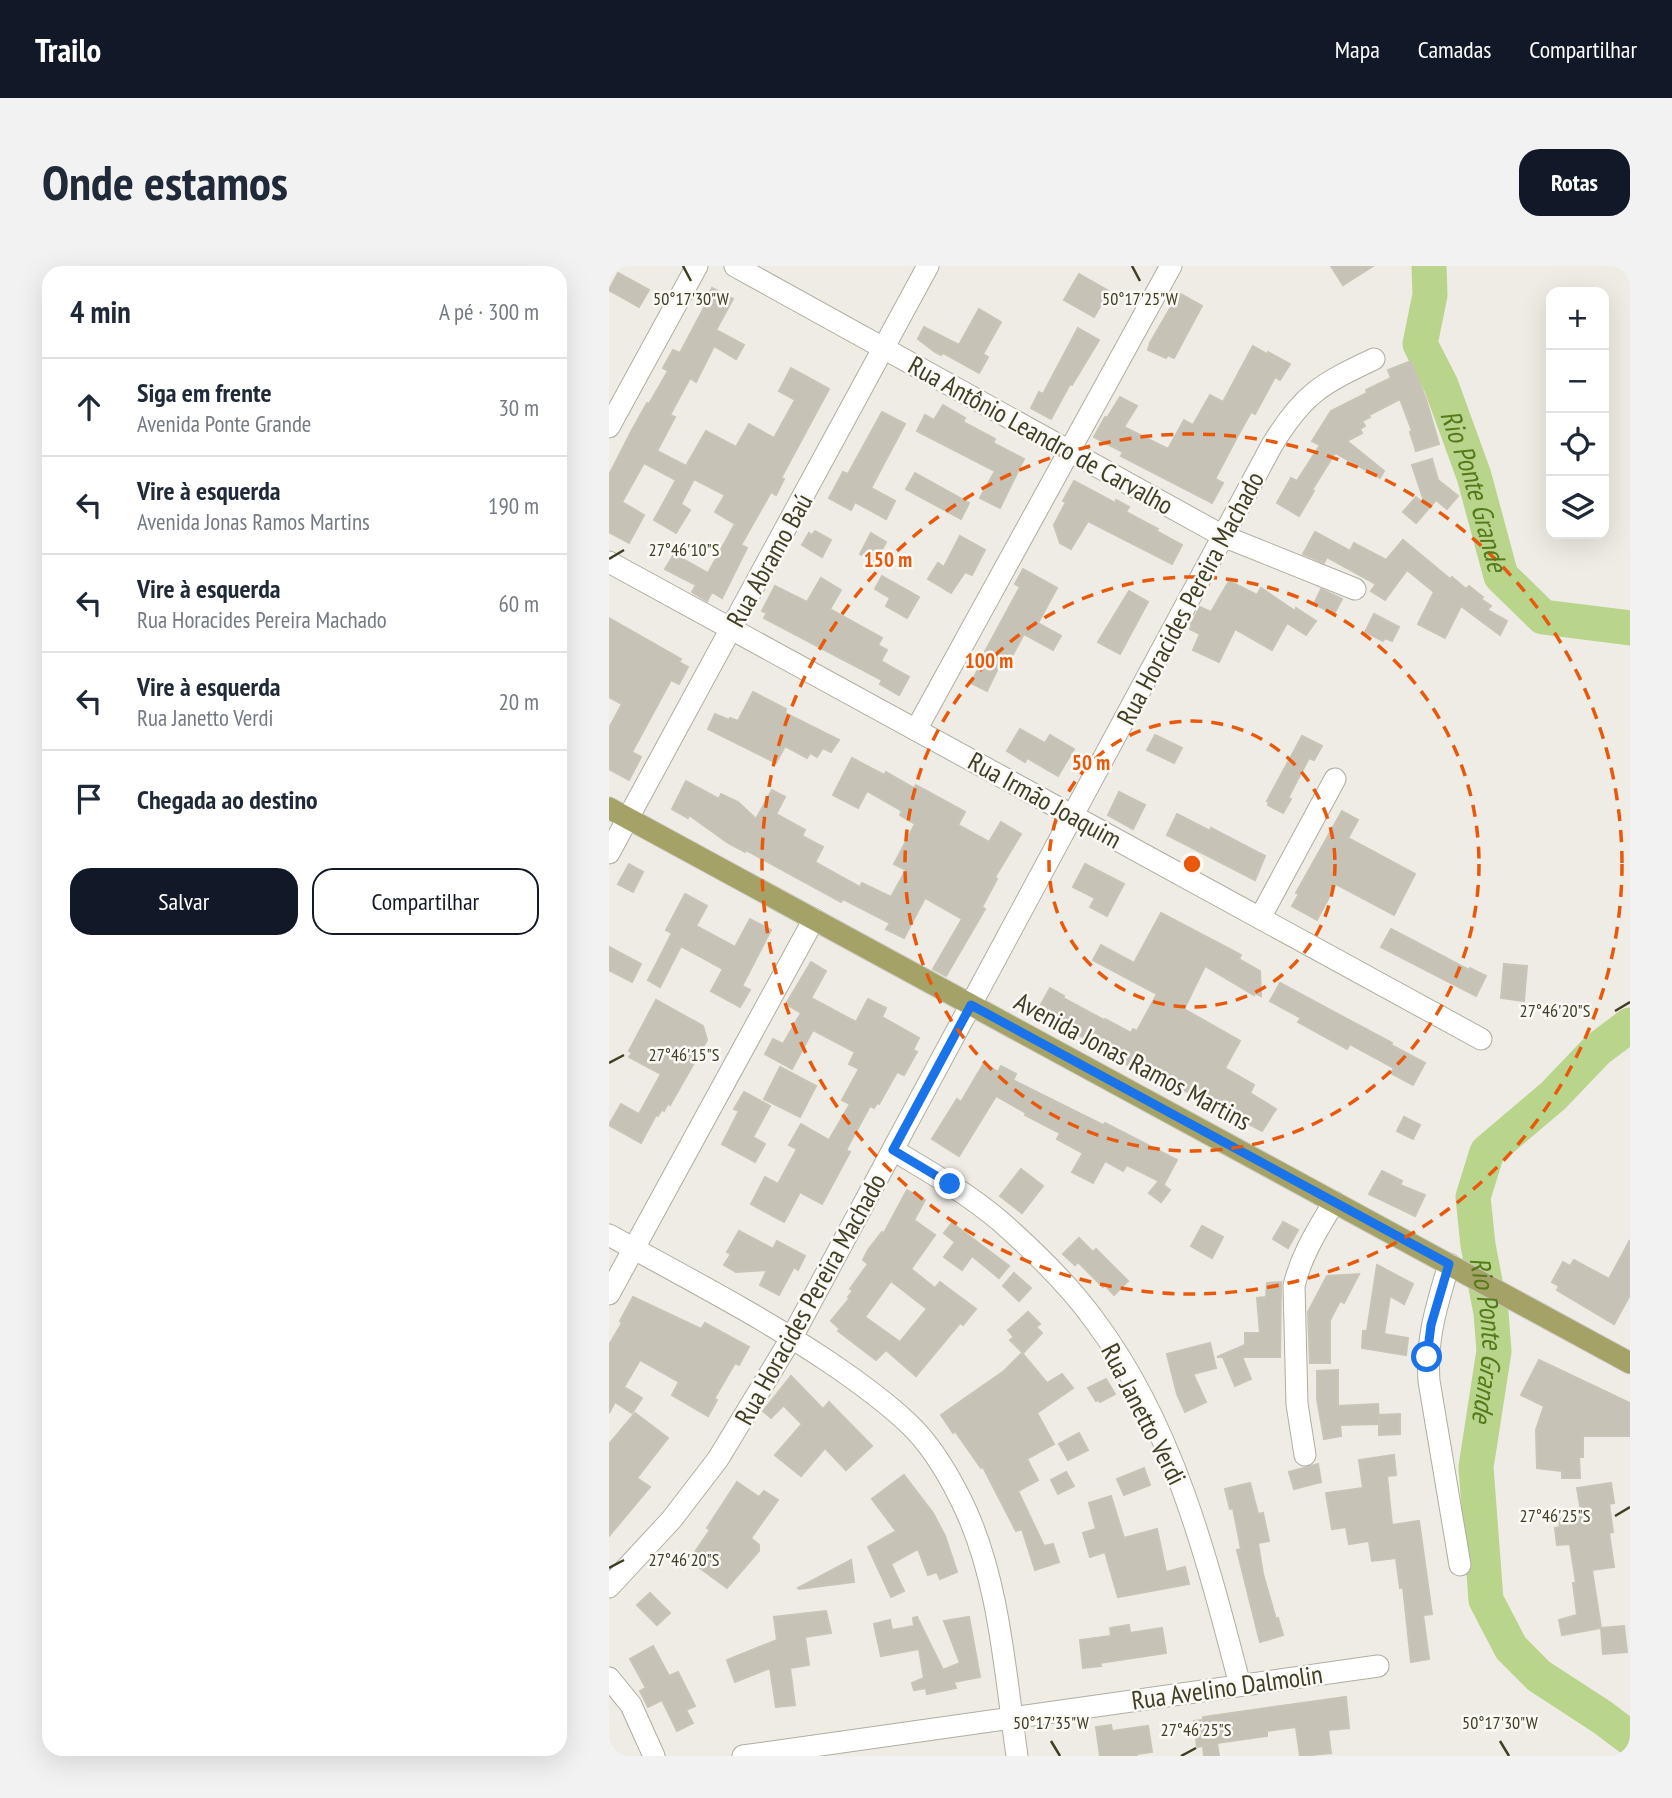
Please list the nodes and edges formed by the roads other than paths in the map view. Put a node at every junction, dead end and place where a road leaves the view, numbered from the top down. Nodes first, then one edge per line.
1 (697, 266) edge
2 (735, 266) edge
3 (928, 266) edge
4 (1171, 266) edge
5 (884, 348) junction
6 (1374, 359) dead end
7 (609, 427) edge
8 (1069, 451) junction
9 (1223, 536) junction
10 (609, 562) edge
11 (1355, 589) dead end
12 (731, 629) junction
13 (916, 730) junction
14 (1335, 779) dead end
15 (618, 813) edge
16 (1073, 816) junction
17 (609, 853) edge
18 (1260, 918) junction
19 (814, 919) junction
20 (971, 1005) junction
21 (1481, 1039) dead end
22 (893, 1150) junction
23 (1334, 1202) junction
24 (609, 1235) edge
25 (633, 1249) junction
26 (1449, 1264) junction
27 (609, 1294) edge
28 (792, 1337) junction
29 (1630, 1363) edge
30 (1305, 1455) dead end
31 (1460, 1565) dead end
32 (609, 1587) edge
33 (1378, 1665) dead end
34 (609, 1678) edge
35 (1240, 1685) junction
36 (1012, 1717) junction
37 (654, 1756) edge
38 (743, 1756) edge
39 (1017, 1756) edge

1 - 7 street
2 - 5 street, Rua Antônio Leandro de Carvalho
3 - 5 street, Rua Abramo Baú
4 - 8 street
5 - 8 street, Rua Antônio Leandro de Carvalho
5 - 12 street, Rua Abramo Baú
6 - 9 street, Rua Horacides Pereira Machado
8 - 9 street, Rua Antônio Leandro de Carvalho
8 - 13 street
9 - 11 street, Rua Antônio Leandro de Carvalho
9 - 16 street, Rua Horacides Pereira Machado
10 - 12 street, Rua Irmão Joaquim
12 - 13 street, Rua Irmão Joaquim
12 - 15 street, Rua Abramo Baú
13 - 16 street, Rua Irmão Joaquim
14 - 18 street
15 - 17 street, Rua Abramo Baú
15 - 19 main road, Avenida Jonas Ramos Martins
16 - 18 street, Rua Irmão Joaquim
16 - 20 street, Rua Horacides Pereira Machado
18 - 21 street, Rua Irmão Joaquim
19 - 20 main road, Avenida Jonas Ramos Martins
19 - 25 street
20 - 22 street, Rua Horacides Pereira Machado
20 - 23 main road, Avenida Jonas Ramos Martins
22 - 28 street, Rua Horacides Pereira Machado
22 - 35 street, Rua Janetto Verdi
23 - 26 main road, Avenida Jonas Ramos Martins
23 - 30 street
24 - 25 street
25 - 27 street
25 - 28 street
26 - 29 main road, Avenida Jonas Ramos Martins
26 - 31 street
28 - 32 street, Rua Horacides Pereira Machado
28 - 36 street
33 - 35 street, Rua Avelino Dalmolin
34 - 37 street
35 - 36 street, Rua Avelino Dalmolin
36 - 38 street, Rua Avelino Dalmolin
36 - 39 street

